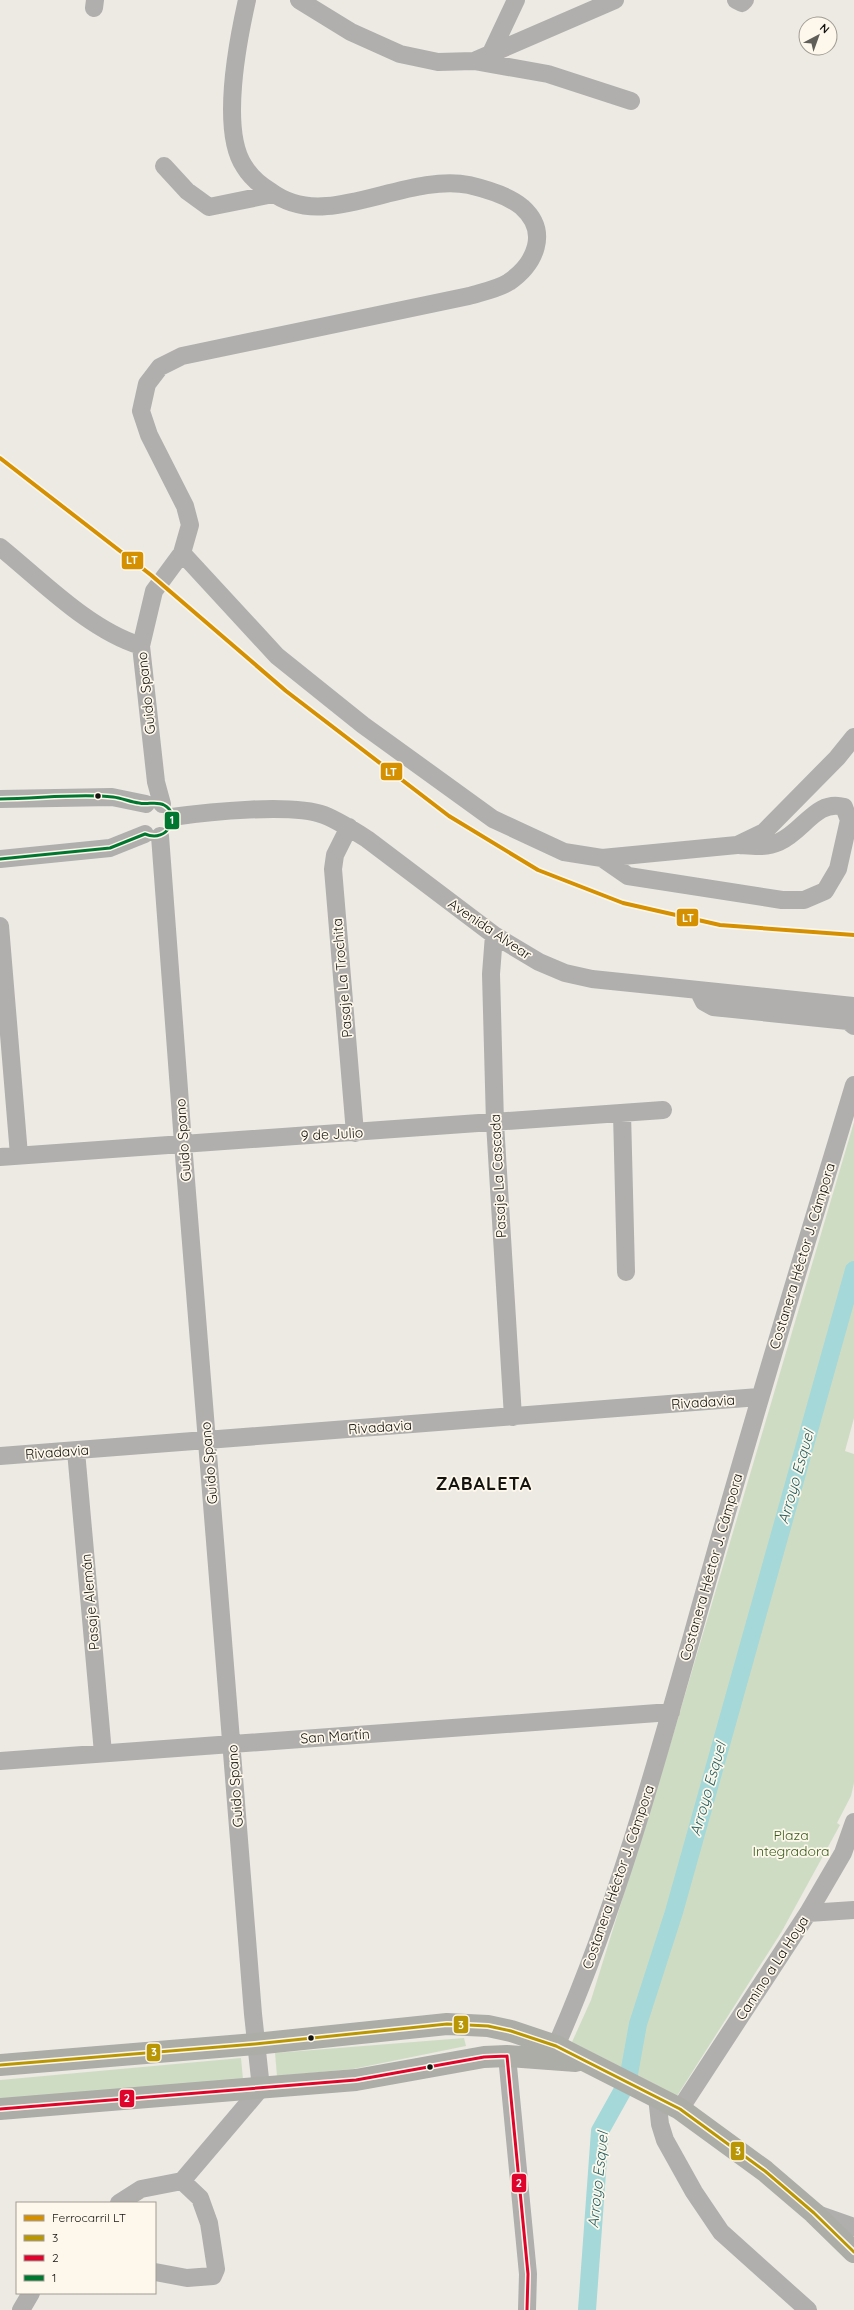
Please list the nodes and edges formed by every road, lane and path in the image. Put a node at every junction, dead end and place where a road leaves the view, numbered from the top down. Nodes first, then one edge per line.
1 (247, 0) edge
2 (299, 0) edge
3 (615, 0) edge
4 (522, 1) edge
5 (492, 53) junction
6 (474, 61) junction
7 (631, 102) dead end
8 (164, 166) dead end
9 (273, 194) junction
10 (0, 547) edge
11 (182, 554) junction
12 (141, 646) junction
13 (854, 737) edge
14 (0, 800) edge
15 (157, 807) junction
16 (348, 827) junction
17 (152, 835) junction
18 (854, 836) edge
19 (737, 845) junction
20 (602, 858) junction
21 (0, 859) edge
22 (838, 869) junction
23 (0, 926) edge
24 (494, 935) junction
25 (698, 990) junction
26 (3, 1004) edge
27 (854, 1006) edge
28 (854, 1026) edge
29 (854, 1085) edge
30 (664, 1110) dead end
31 (622, 1113) junction
32 (495, 1122) junction
33 (355, 1133) junction
34 (183, 1143) junction
35 (19, 1155) junction
36 (0, 1157) edge
37 (626, 1272) dead end
38 (759, 1397) junction
39 (513, 1417) junction
40 (207, 1440) junction
41 (76, 1450) junction
42 (0, 1456) edge
43 (671, 1712) junction
44 (232, 1743) junction
45 (103, 1753) junction
46 (0, 1760) edge
47 (854, 1822) edge
48 (854, 1910) edge
49 (808, 1913) junction
50 (255, 2044) junction
51 (556, 2046) junction
52 (507, 2056) junction
53 (586, 2061) junction
54 (0, 2064) edge
55 (261, 2088) junction
56 (657, 2096) junction
57 (0, 2109) edge
58 (680, 2109) junction
59 (182, 2181) junction
60 (121, 2202) edge
61 (814, 2214) junction
62 (854, 2227) edge
63 (854, 2252) edge
64 (156, 2272) edge
65 (30, 2294) edge
66 (21, 2310) edge
67 (527, 2310) edge
68 (808, 2310) edge

1 - 9 street
2 - 6 street
3 - 5 street
4 - 5 street
5 - 6 street
6 - 7 street
8 - 9 street
9 - 11 street
10 - 12 street
11 - 12 street, Guido Spano
11 - 20 street
12 - 15 street, Guido Spano
13 - 19 street
14 - 15 street, Avenida Alvear
15 - 16 street, Avenida Alvear
15 - 17 street
15 - 17 street, Guido Spano
16 - 24 street, Avenida Alvear
16 - 33 street, Pasaje La Trochita
17 - 21 street
17 - 34 street, Guido Spano
18 - 22 street
19 - 20 street
19 - 22 street
20 - 22 street
23 - 26 street
24 - 25 street, Avenida Alvear
24 - 32 street, Pasaje La Cascada
25 - 27 street, Avenida Alvear
25 - 28 street
26 - 35 street
29 - 38 street, Costanera Héctor J. Cámpora
30 - 31 street, 9 de Julio
31 - 32 street, 9 de Julio
31 - 37 street
32 - 33 street, 9 de Julio
32 - 39 street, Pasaje La Cascada
33 - 34 street, 9 de Julio
34 - 35 street, 9 de Julio
34 - 40 street, Guido Spano
35 - 36 street, 9 de Julio
38 - 39 street, Rivadavia
38 - 43 street, Costanera Héctor J. Cámpora
39 - 40 street, Rivadavia
40 - 41 street, Rivadavia
40 - 44 street, Guido Spano
41 - 42 street, Rivadavia
41 - 45 street, Pasaje Alemán
43 - 44 street, San Martín
43 - 51 street, Costanera Héctor J. Cámpora
44 - 45 street, San Martín
44 - 50 street, Guido Spano
45 - 46 street, San Martín
47 - 49 street, Camino a La Hoya
48 - 49 street
49 - 58 street, Camino a La Hoya
50 - 51 highway
50 - 54 highway
50 - 55 street, Guido Spano
51 - 53 highway
52 - 53 highway
52 - 55 highway
52 - 67 street
53 - 56 highway
55 - 57 highway
55 - 59 street
56 - 58 highway
56 - 68 street
58 - 61 highway
59 - 60 street
59 - 64 street
61 - 62 street
61 - 63 highway
65 - 66 street

